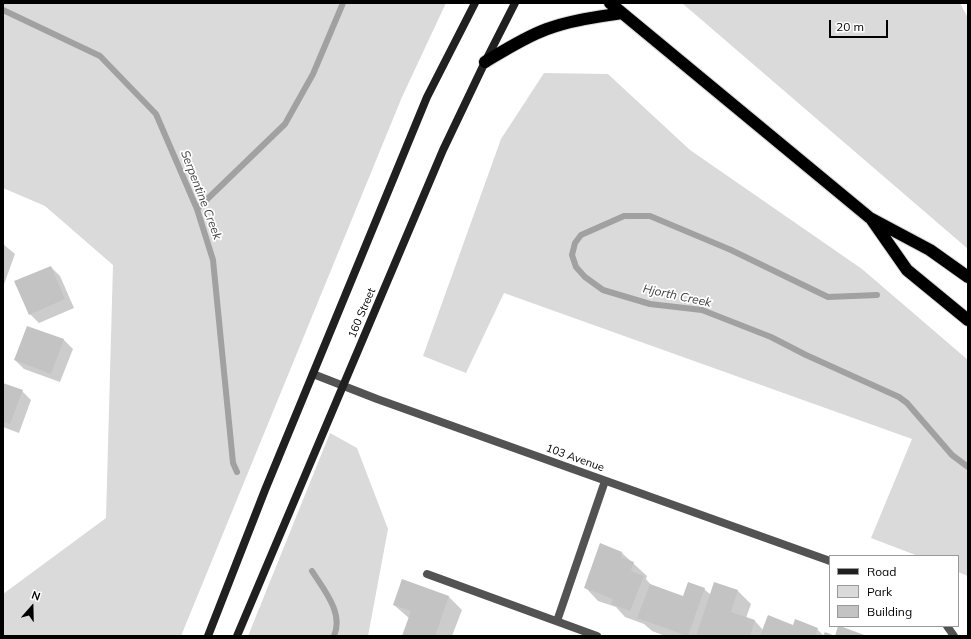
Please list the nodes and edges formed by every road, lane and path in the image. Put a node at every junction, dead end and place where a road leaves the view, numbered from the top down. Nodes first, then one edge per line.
1 (475, 3) edge
2 (515, 3) edge
3 (610, 3) edge
4 (620, 8) edge
5 (485, 62) junction
6 (870, 218) junction
7 (968, 277) edge
8 (968, 320) edge
9 (313, 374) junction
10 (343, 386) junction
11 (605, 481) junction
12 (829, 561) edge
13 (427, 574) dead end
14 (557, 621) junction
15 (948, 627) edge
16 (208, 636) edge
17 (237, 636) edge
18 (597, 636) edge
19 (954, 636) edge

1 - 9 main road, 160 Street
2 - 5 main road, 160 Street
3 - 4 highway
4 - 5 highway
4 - 6 highway
5 - 10 main road, 160 Street
6 - 7 highway
6 - 8 highway
9 - 10 street, 103 Avenue
9 - 16 main road, 160 Street
10 - 11 street, 103 Avenue
10 - 17 main road, 160 Street
11 - 12 street, 103 Avenue
11 - 14 street
13 - 14 street
14 - 18 street
15 - 19 street

